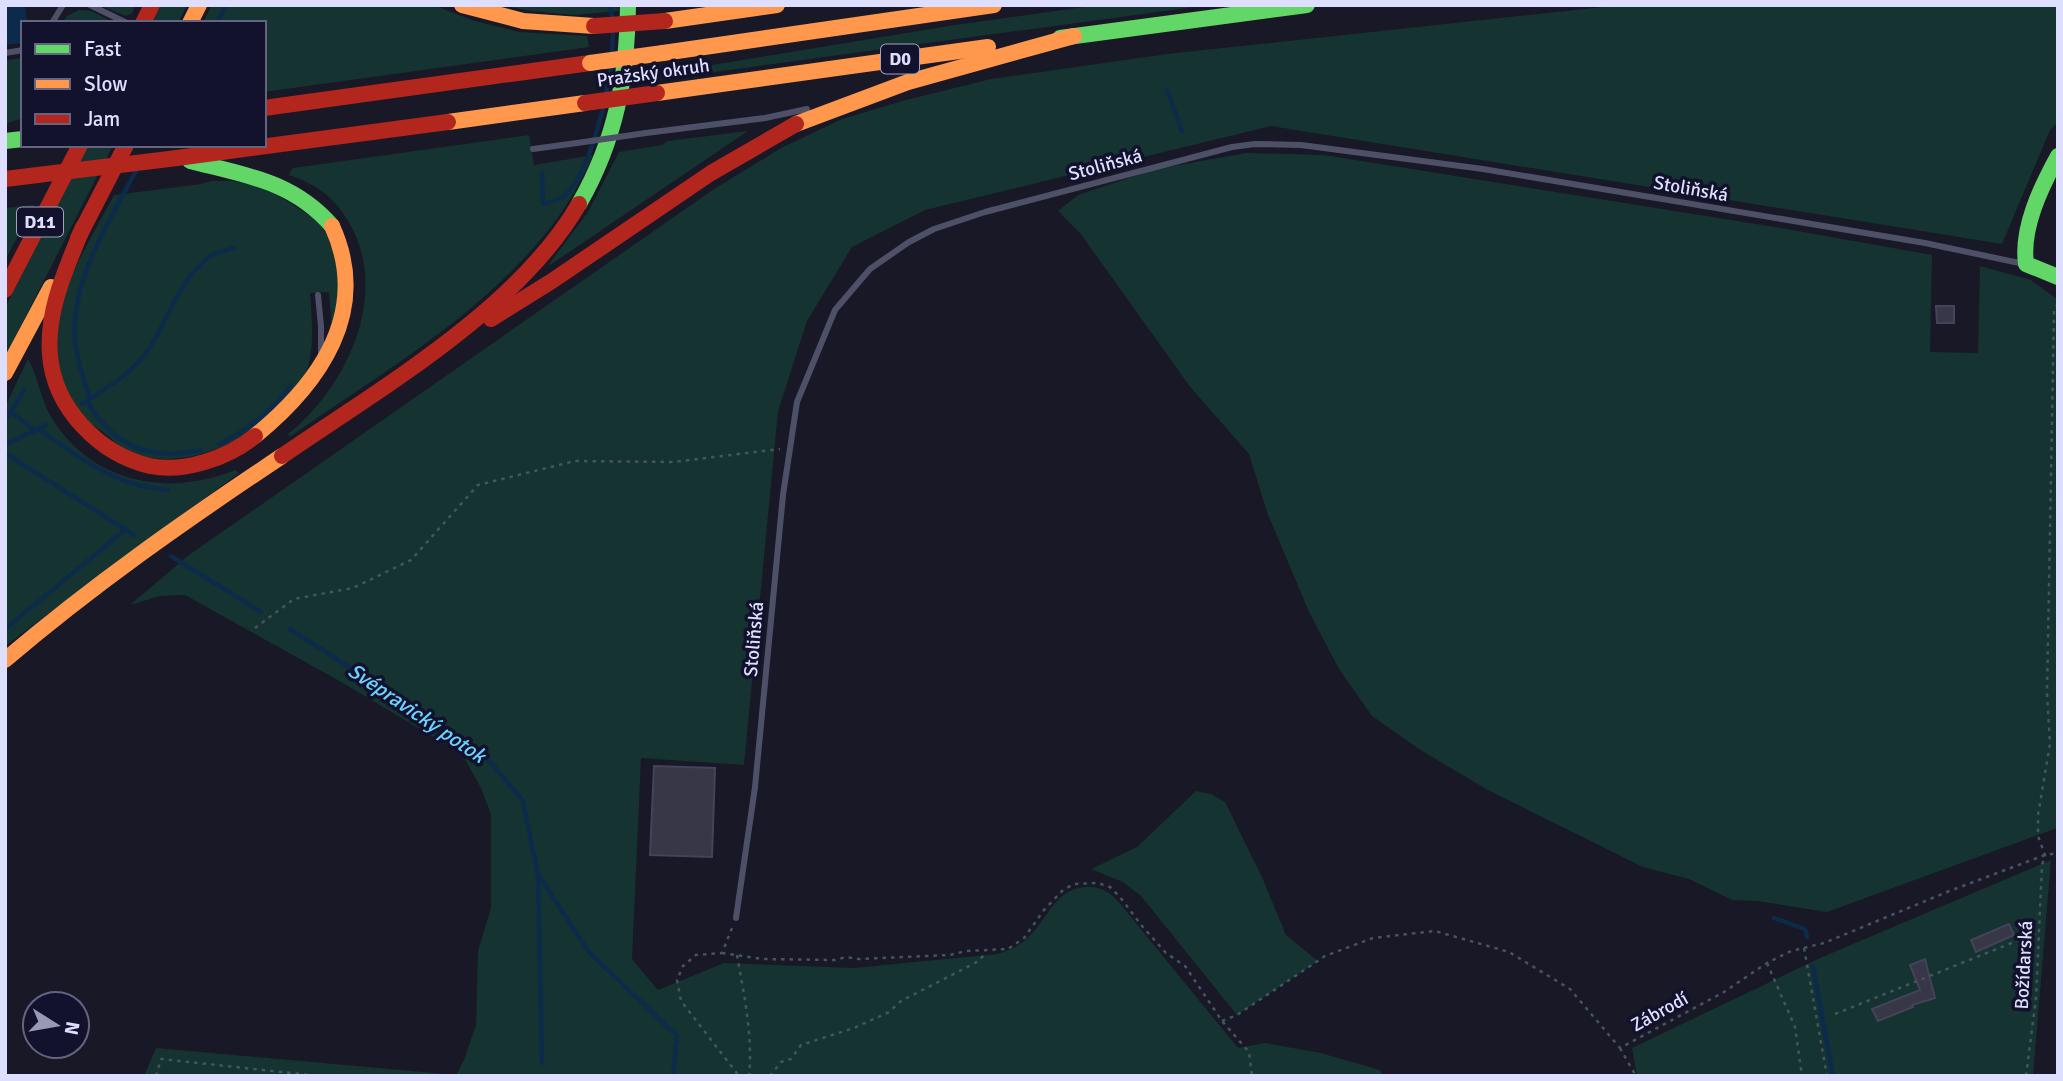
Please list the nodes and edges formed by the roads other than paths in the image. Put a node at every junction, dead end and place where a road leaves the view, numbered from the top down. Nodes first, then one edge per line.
1 (63, 5) edge
2 (90, 5) edge
3 (152, 5) edge
4 (199, 5) edge
5 (462, 5) edge
6 (628, 5) edge
7 (778, 5) edge
8 (994, 5) edge
9 (1307, 5) edge
10 (53, 21) edge
11 (123, 21) edge
12 (144, 21) edge
13 (191, 21) edge
14 (1074, 36) junction
15 (866, 97) junction
16 (266, 108) edge
17 (79, 147) edge
18 (125, 147) edge
19 (533, 149) dead end
20 (2058, 156) edge
21 (202, 159) junction
22 (5, 179) edge
23 (83, 227) junction
24 (2026, 264) junction
25 (2058, 276) edge
26 (5, 290) edge
27 (318, 295) dead end
28 (319, 368) junction
29 (5, 373) edge
30 (388, 383) junction
31 (5, 660) edge
32 (736, 918) road end

1 - 10 lane
2 - 11 lane
3 - 12 main road
4 - 13 main road
5 - 7 main road, bridge
6 - 30 main road
8 - 16 main road, Pražský okruh / D0, bridge
9 - 14 main road, Pražský okruh / D0
14 - 15 main road
14 - 21 main road, Pražský okruh / D0, bridge
15 - 19 lane, bridge
15 - 30 main road
17 - 26 main road, D11
18 - 23 main road
20 - 24 main road
21 - 22 main road, bridge
21 - 28 main road
23 - 28 main road
23 - 29 main road
24 - 25 main road
24 - 32 lane, Stoliňská
27 - 28 lane
30 - 31 main road

